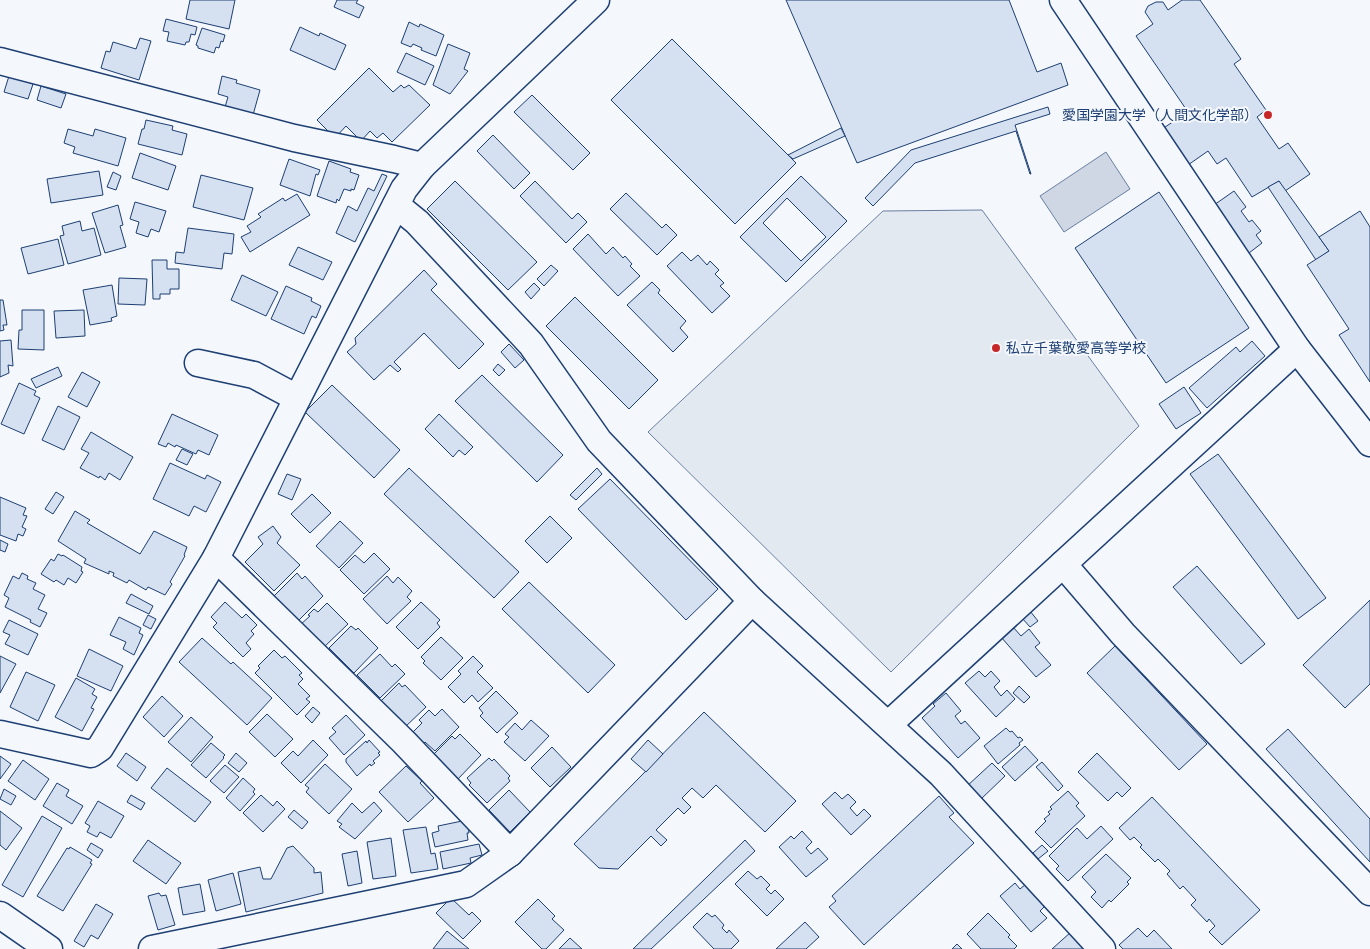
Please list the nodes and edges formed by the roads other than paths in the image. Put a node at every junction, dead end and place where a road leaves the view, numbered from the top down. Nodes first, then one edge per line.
1 (596, 0) edge
2 (1063, 0) edge
3 (0, 61) edge
4 (422, 166) junction
5 (396, 204) junction
6 (1297, 348) junction
7 (198, 364) dead end
8 (297, 398) junction
9 (1370, 443) edge
10 (216, 558) junction
11 (1063, 564) junction
12 (752, 601) junction
13 (888, 724) junction
14 (0, 734) edge
15 (510, 853) junction
16 (1370, 892) edge
17 (0, 915) edge
18 (49, 949) edge
19 (152, 949) edge
20 (1102, 949) edge

1 - 4 street
2 - 6 street
3 - 4 street
4 - 5 street
5 - 8 street
5 - 12 street
6 - 9 street
6 - 11 street
7 - 8 street
8 - 10 street
10 - 14 street
10 - 15 street
11 - 13 street
11 - 16 street
12 - 13 street
12 - 15 street
13 - 20 street
15 - 19 street
17 - 18 street

